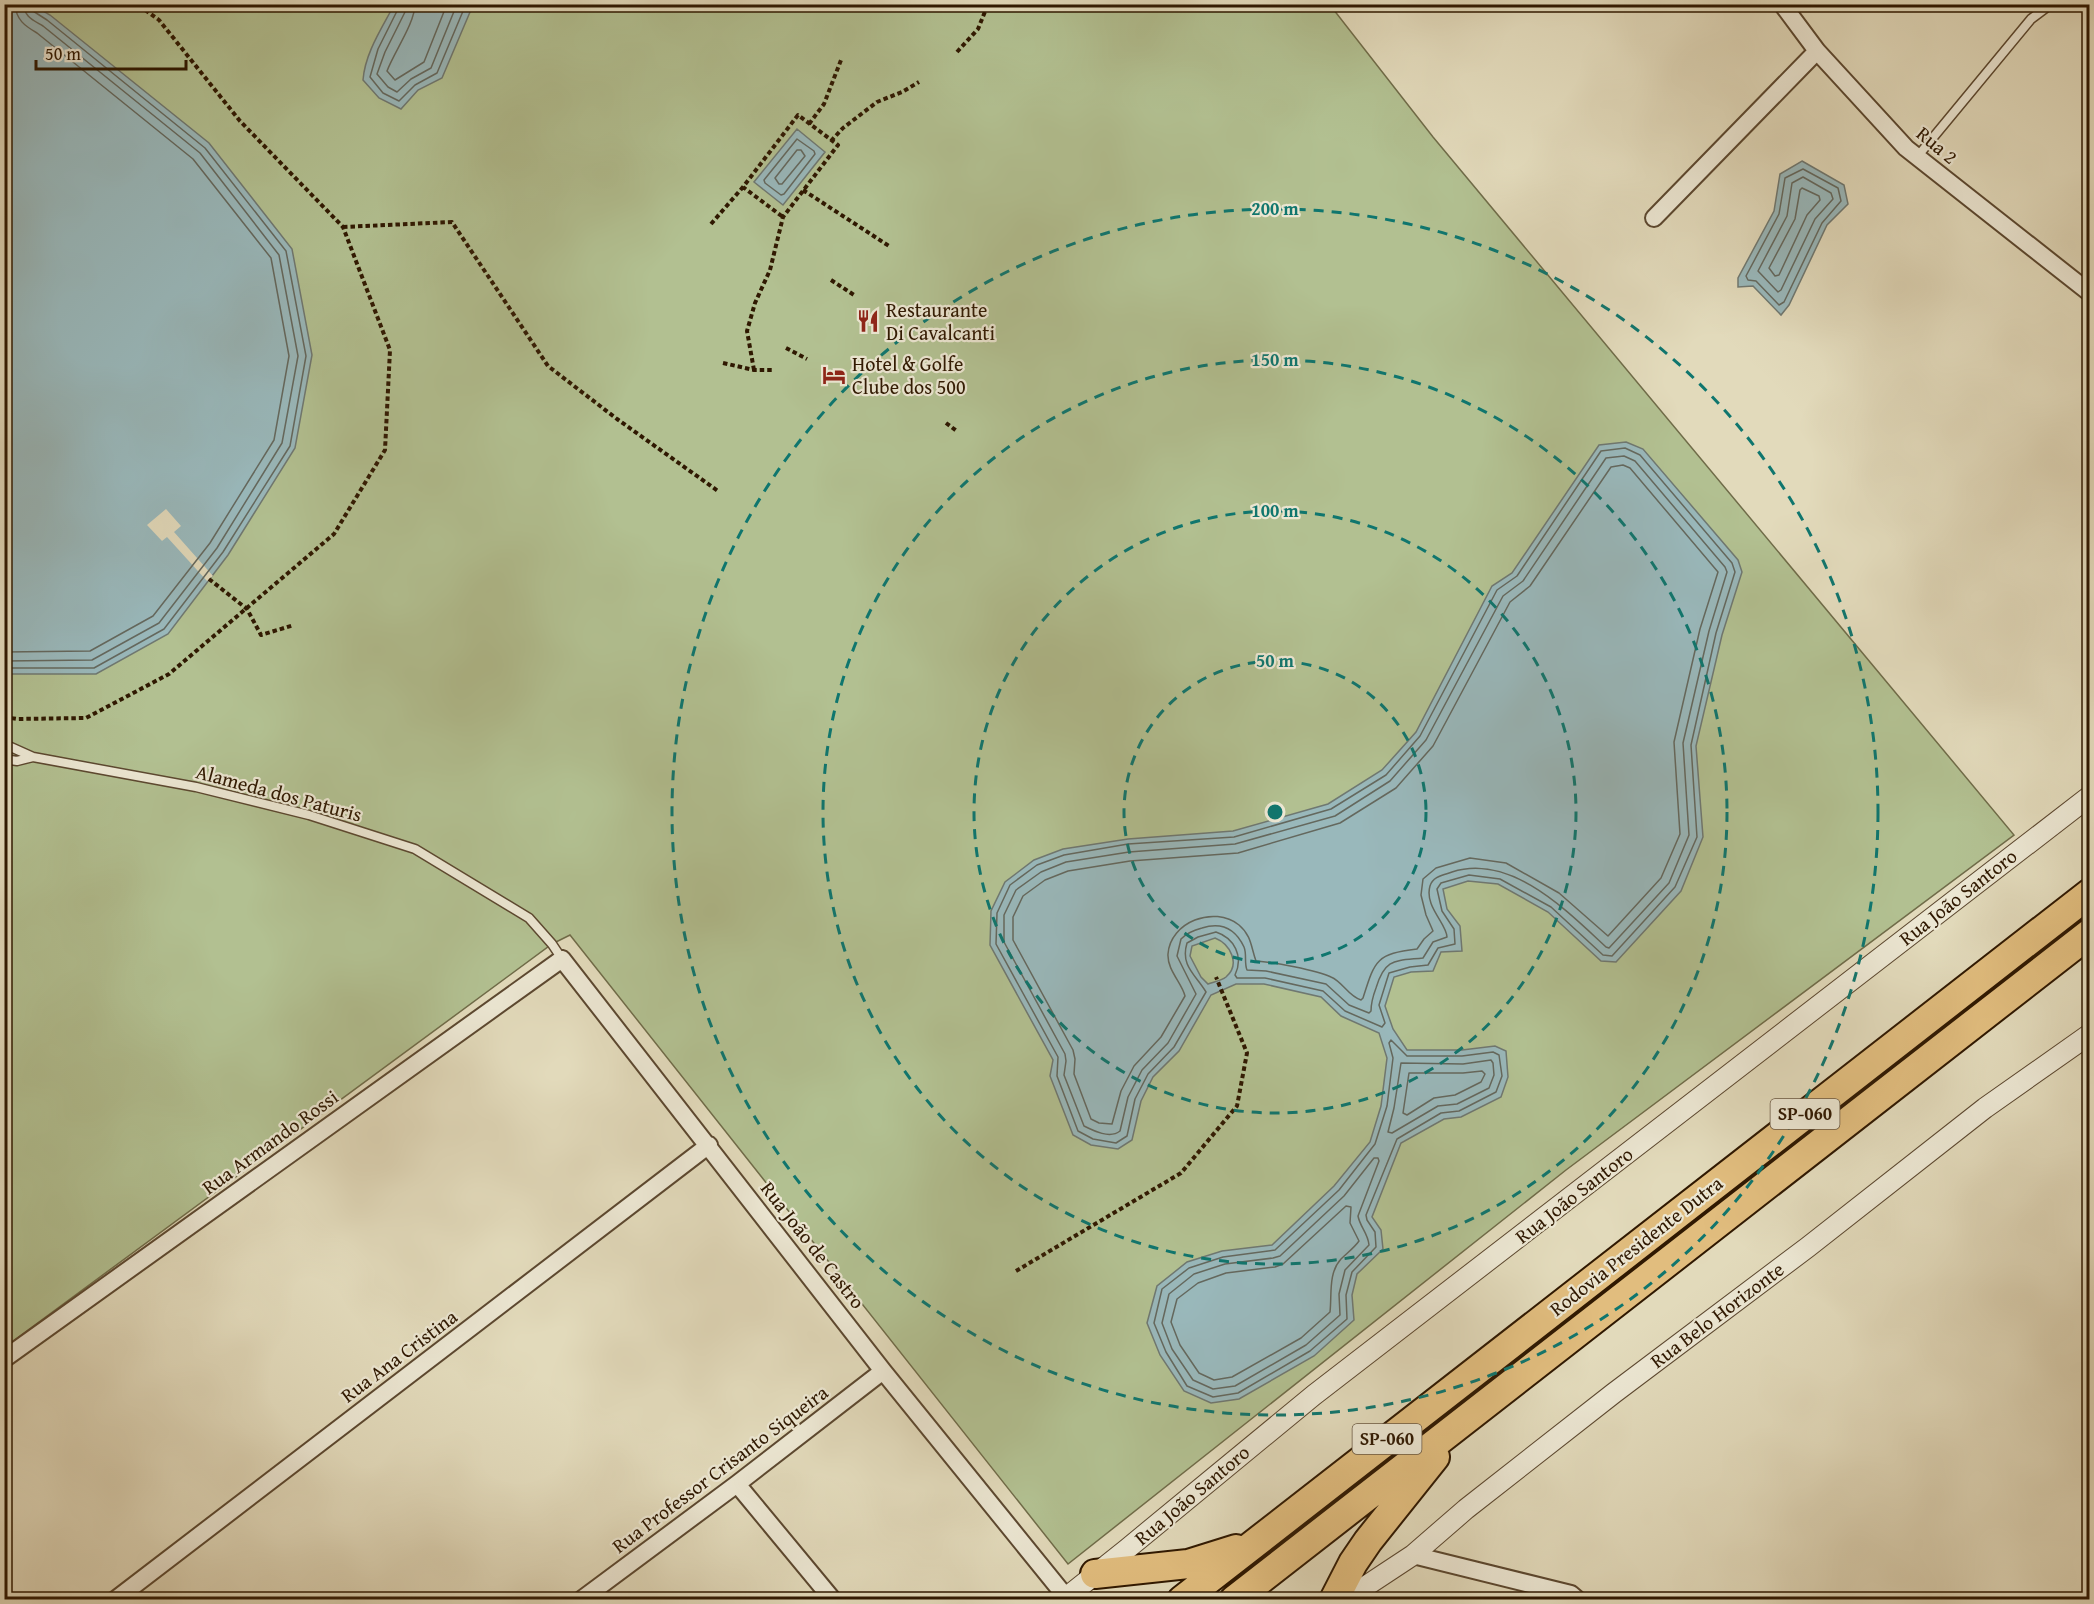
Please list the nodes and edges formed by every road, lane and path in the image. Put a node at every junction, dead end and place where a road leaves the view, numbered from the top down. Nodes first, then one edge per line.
1 (137, 4) edge
2 (987, 4) edge
3 (1782, 4) edge
4 (2051, 4) edge
5 (1817, 51) junction
6 (957, 52) dead end
7 (841, 60) dead end
8 (919, 82) dead end
9 (809, 124) junction
10 (831, 141) junction
11 (1917, 157) junction
12 (743, 187) junction
13 (803, 190) junction
14 (783, 217) junction
15 (1654, 218) dead end
16 (711, 224) dead end
17 (343, 227) junction
18 (889, 246) dead end
19 (831, 279) dead end
20 (2090, 293) edge
21 (854, 295) dead end
22 (786, 348) dead end
23 (807, 359) dead end
24 (723, 363) dead end
25 (754, 370) junction
26 (772, 370) dead end
27 (946, 423) dead end
28 (958, 432) dead end
29 (718, 491) dead end
30 (209, 579) dead end
31 (247, 609) junction
32 (294, 625) dead end
33 (4, 717) edge
34 (4, 744) edge
35 (33, 757) junction
36 (4, 759) edge
37 (2090, 796) edge
38 (2090, 893) edge
39 (529, 918) joint
40 (2090, 933) edge
41 (562, 959) junction
42 (1216, 977) dead end
43 (2090, 1034) edge
44 (709, 1145) junction
45 (1016, 1271) dead end
46 (4, 1359) edge
47 (883, 1371) junction
48 (1459, 1426) junction
49 (737, 1484) junction
50 (1255, 1543) junction
51 (1413, 1555) junction
52 (1095, 1574) junction
53 (1064, 1598) edge
54 (115, 1599) edge
55 (581, 1599) edge
56 (833, 1599) edge
57 (1182, 1599) edge
58 (1234, 1599) edge
59 (1334, 1599) edge
60 (1348, 1599) edge
61 (1578, 1599) edge

1 - 17 path
2 - 6 path
3 - 5 street, Rua 2
4 - 11 lane
5 - 11 street, Rua 2
5 - 15 street
7 - 9 path
8 - 10 path
9 - 10 path
9 - 12 path
10 - 13 path
11 - 20 street, Rua 2
12 - 14 path
12 - 16 path
13 - 14 path
13 - 18 path
14 - 25 path
17 - 29 path
17 - 31 path
19 - 21 path
22 - 23 path
24 - 25 path
25 - 26 path
27 - 28 path
30 - 31 path
31 - 32 path
31 - 33 path
34 - 35 lane, Alameda dos Paturis
35 - 36 lane
35 - 39 lane, Alameda dos Paturis
37 - 52 street, Rua João Santoro
38 - 50 highway, Rodovia Presidente Dutra / SP-060
39 - 41 lane, Rua João de Castro
40 - 48 highway, Rodovia Presidente Dutra / SP-060
41 - 44 street, Rua João de Castro
41 - 46 street, Rua Armando Rossi
42 - 45 path
43 - 51 street, Rua Belo Horizonte
44 - 47 street, Rua João de Castro
44 - 54 street, Rua Ana Cristina
47 - 49 street, Rua Professor Crisanto Siqueira
47 - 53 street, Rua João de Castro
48 - 58 highway, Rodovia Presidente Dutra / SP-060
48 - 59 highway
49 - 55 street, Rua Professor Crisanto Siqueira
49 - 56 street
50 - 52 highway
50 - 57 highway, Rodovia Presidente Dutra / SP-060
51 - 60 street, Rua Belo Horizonte
51 - 61 street
52 - 53 street, Rua João Santoro

